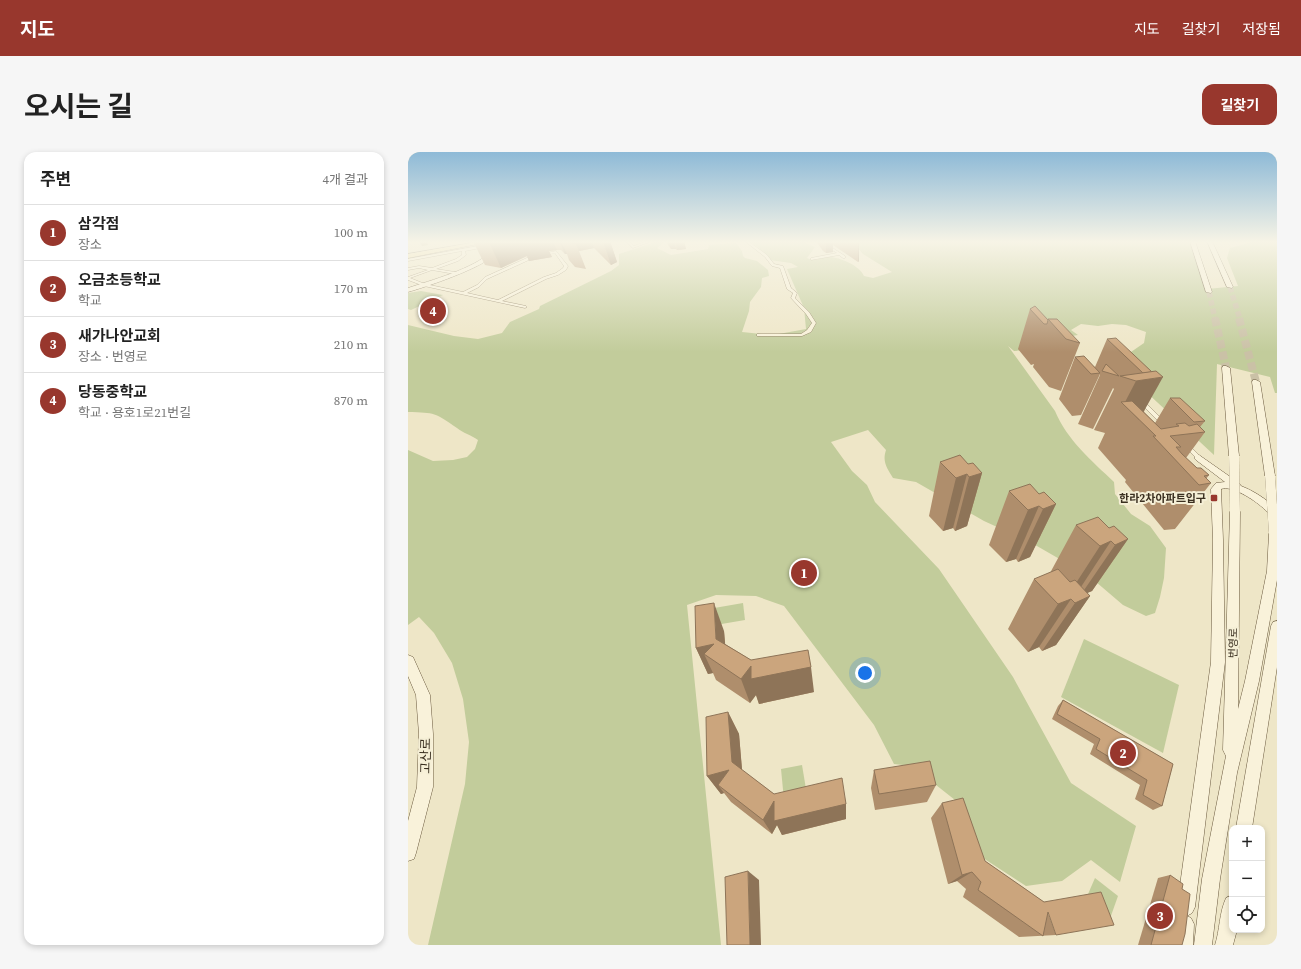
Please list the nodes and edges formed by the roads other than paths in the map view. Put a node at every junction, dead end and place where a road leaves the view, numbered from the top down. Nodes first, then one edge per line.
1 (441, 278) edge
2 (486, 278) edge
3 (545, 278) edge
4 (786, 278) edge
5 (1204, 278) edge
6 (1226, 278) edge
7 (408, 279) edge
8 (424, 285) junction
9 (1230, 287) tunnel mouth
10 (408, 290) edge
11 (1208, 292) tunnel mouth
12 (464, 294) junction
13 (499, 301) junction
14 (525, 307) dead end
15 (759, 335) dead end
16 (1226, 368) tunnel mouth
17 (1256, 382) tunnel mouth
18 (1138, 398) edge
19 (1171, 430) edge
20 (1182, 441) edge
21 (1199, 458) junction
22 (1216, 489) junction
23 (1246, 492) junction
24 (1277, 516) edge
25 (1277, 626) edge
26 (408, 661) edge
27 (1229, 773) junction
28 (1244, 825) edge
29 (408, 853) edge
30 (1229, 923) edge
31 (1184, 945) edge
32 (1203, 945) edge
33 (1224, 945) edge

1 - 8 street
2 - 12 street
3 - 13 street
4 - 15 street
5 - 11 street
6 - 9 street
7 - 8 street
8 - 10 street
8 - 12 street
12 - 13 street
13 - 14 street
16 - 27 street, 번영로, bridge
17 - 27 street, 번영로, bridge
18 - 19 street
20 - 21 street
21 - 22 street
21 - 23 street
22 - 23 street
22 - 31 street
23 - 24 street
25 - 28 street
26 - 29 street, 고산로
27 - 32 street, 번영로
30 - 33 street

